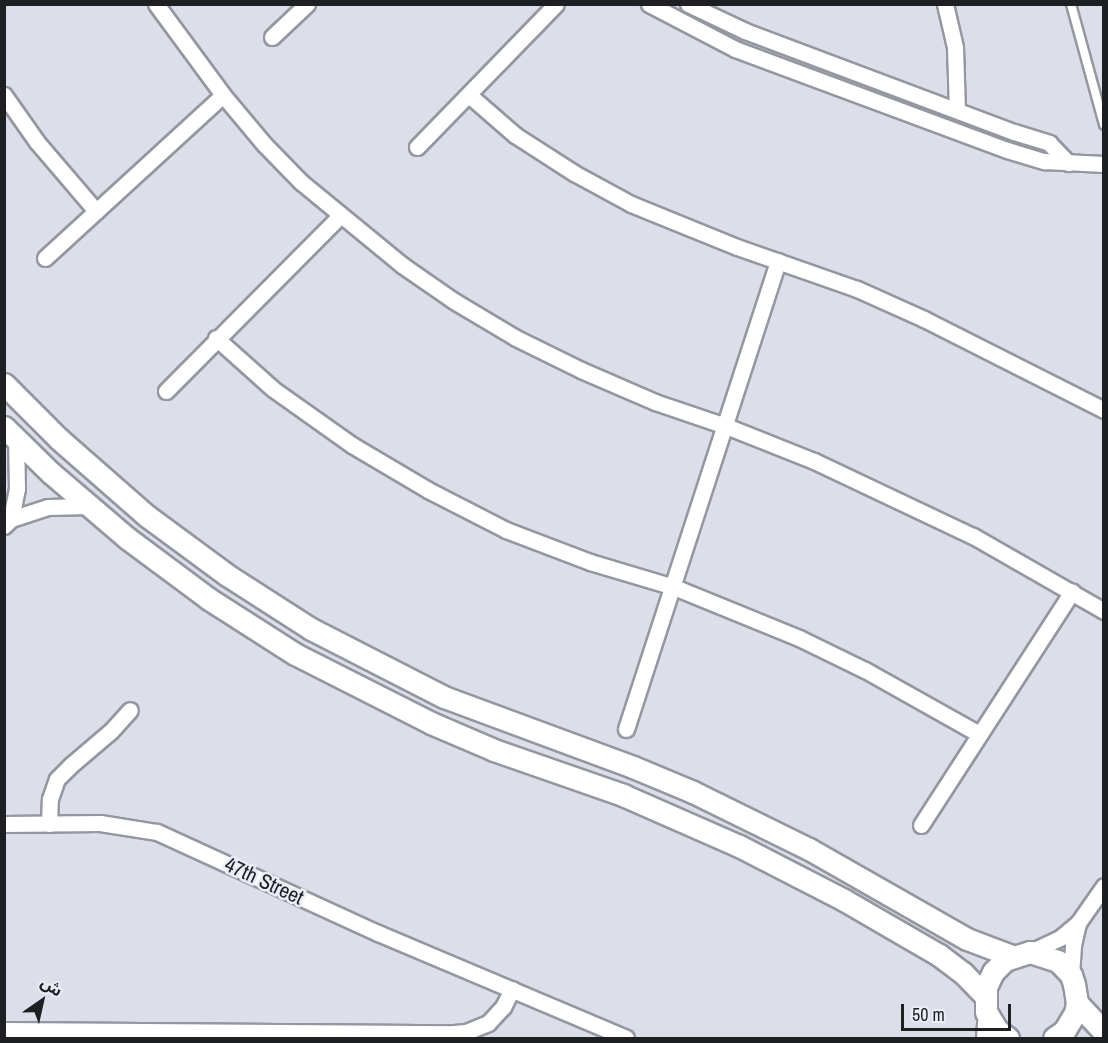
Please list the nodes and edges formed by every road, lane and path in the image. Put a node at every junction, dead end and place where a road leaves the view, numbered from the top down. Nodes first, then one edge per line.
1 (156, 4) edge
2 (307, 4) edge
3 (556, 4) edge
4 (650, 4) edge
5 (688, 4) edge
6 (945, 4) edge
7 (1071, 4) edge
8 (272, 37) dead end
9 (4, 95) edge
10 (223, 95) junction
11 (469, 95) junction
12 (957, 110) junction
13 (1104, 124) edge
14 (417, 147) dead end
15 (1068, 163) junction
16 (1104, 164) edge
17 (96, 211) junction
18 (340, 216) junction
19 (45, 258) dead end
20 (778, 261) junction
21 (216, 338) junction
22 (4, 384) edge
23 (166, 391) dead end
24 (1104, 410) edge
25 (726, 426) junction
26 (10, 433) edge
27 (88, 506) junction
28 (8, 522) edge
29 (674, 587) junction
30 (1072, 592) junction
31 (1104, 611) edge
32 (130, 710) dead end
33 (626, 729) dead end
34 (979, 734) junction
35 (4, 824) edge
36 (49, 824) junction
37 (921, 825) dead end
38 (1104, 886) edge
39 (1078, 923) junction
40 (1021, 954) junction
41 (1071, 975) junction
42 (512, 989) junction
43 (1077, 1003) junction
44 (985, 1004) junction
45 (4, 1030) edge
46 (1104, 1032) edge
47 (626, 1038) edge
48 (984, 1038) edge
49 (1008, 1038) edge
50 (1054, 1038) edge

1 - 10 street
2 - 8 street
3 - 11 street
4 - 15 street
5 - 12 street
6 - 12 street
7 - 13 lane
9 - 17 street
10 - 17 street
10 - 18 street
11 - 14 street
11 - 20 street
12 - 15 street
15 - 16 street
17 - 19 street
18 - 21 street
18 - 25 street
20 - 24 street
20 - 25 street
21 - 23 street
21 - 29 street
22 - 40 street
25 - 29 street
25 - 30 street
26 - 27 street
26 - 28 street
27 - 28 street
27 - 44 street
29 - 33 street
29 - 34 street
30 - 31 street
30 - 34 street
32 - 36 street
34 - 37 street
35 - 36 street, 47th Street
36 - 42 street, 47th Street
38 - 39 street
39 - 40 street
39 - 41 street
40 - 41 street
40 - 44 street
41 - 43 street
42 - 45 street
42 - 47 street, 47th Street
43 - 46 street
43 - 50 street
44 - 48 street
44 - 49 street

